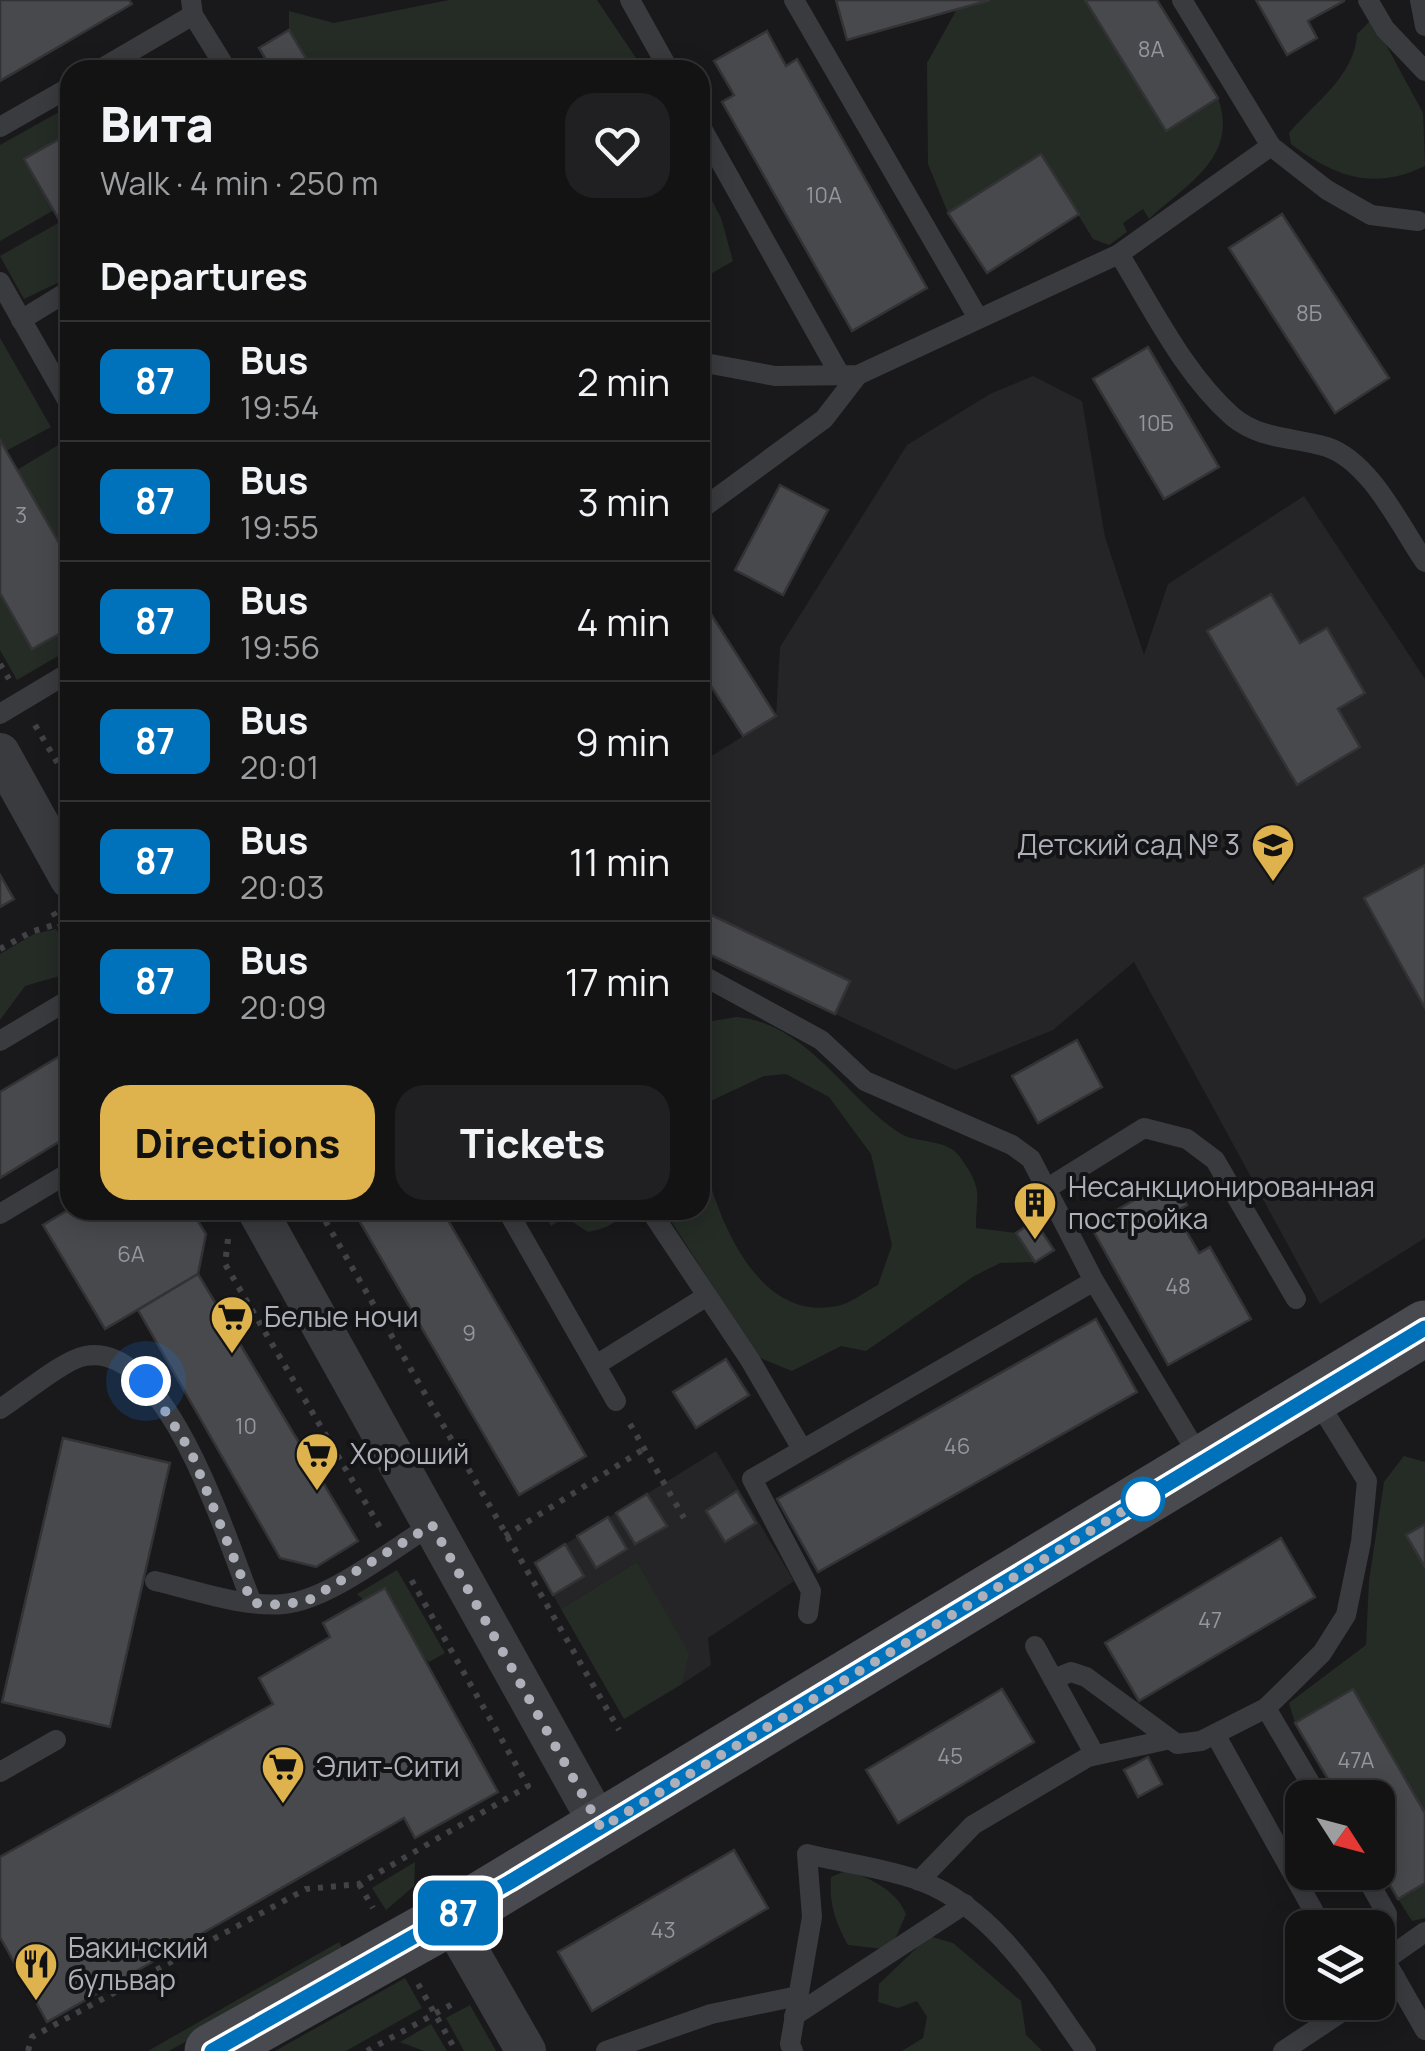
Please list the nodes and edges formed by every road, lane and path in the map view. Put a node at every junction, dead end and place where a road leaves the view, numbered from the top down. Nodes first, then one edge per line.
1 (630, 0) edge
2 (794, 0) edge
3 (1182, 0) edge
4 (1368, 0) edge
5 (1420, 0) edge
6 (192, 8) edge
7 (1425, 26) edge
8 (114, 60) edge
9 (221, 60) edge
10 (663, 60) edge
11 (1425, 71) edge
12 (60, 93) edge
13 (0, 128) edge
14 (710, 142) edge
15 (1271, 146) junction
16 (1423, 224) edge
17 (1119, 254) junction
18 (0, 282) edge
19 (60, 296) edge
20 (978, 318) junction
21 (21, 320) junction
22 (710, 364) edge
23 (849, 375) junction
24 (60, 388) edge
25 (710, 503) edge
26 (1425, 562) edge
27 (60, 678) edge
28 (0, 714) edge
29 (0, 753) edge
30 (60, 861) edge
31 (60, 924) dead end
32 (0, 949) edge
33 (710, 985) edge
34 (60, 1004) edge
35 (0, 1041) edge
36 (60, 1178) edge
37 (1046, 1188) junction
38 (0, 1214) edge
39 (243, 1220) edge
40 (244, 1220) edge
41 (325, 1220) edge
42 (513, 1220) edge
43 (657, 1220) edge
44 (1094, 1280) junction
45 (707, 1296) junction
46 (1296, 1300) dead end
47 (1425, 1328) edge
48 (596, 1365) junction
49 (1314, 1396) junction
50 (616, 1402) joint
51 (0, 1409) edge
52 (802, 1448) junction
53 (644, 1449) junction
54 (1203, 1463) junction
55 (684, 1518) dead end
56 (432, 1525) junction
57 (506, 1536) junction
58 (392, 1549) junction
59 (156, 1581) dead end
60 (252, 1603) junction
61 (808, 1614) dead end
62 (1035, 1646) dead end
63 (1053, 1679) junction
64 (1266, 1708) junction
65 (620, 1730) dead end
66 (1215, 1734) junction
67 (56, 1740) dead end
68 (1166, 1740) junction
69 (1095, 1755) junction
70 (0, 1772) edge
71 (1308, 1780) edge
72 (601, 1828) junction
73 (919, 1880) junction
74 (965, 1904) junction
75 (1313, 1910) edge
76 (450, 1918) junction
77 (1425, 1932) edge
78 (1395, 1965) edge
79 (412, 1974) dead end
80 (1395, 1988) edge
81 (466, 1997) dead end
82 (796, 2006) junction
83 (434, 2013) junction
84 (1330, 2020) edge
85 (1425, 2030) edge
86 (28, 2051) edge
87 (212, 2051) edge
88 (367, 2051) edge
89 (456, 2051) edge
90 (526, 2051) edge
91 (606, 2051) edge
92 (792, 2051) edge
93 (1086, 2051) edge
94 (1283, 2051) edge

1 - 10 lane
2 - 20 lane
3 - 15 lane
4 - 11 lane
5 - 7 lane
6 - 8 lane
6 - 9 lane
12 - 13 lane
14 - 23 lane
15 - 16 lane
15 - 17 lane
17 - 20 lane
17 - 26 lane
18 - 21 lane
19 - 21 lane
20 - 23 lane
21 - 24 lane
22 - 23 lane
23 - 25 lane
27 - 28 lane
29 - 30 street
31 - 32 path
33 - 37 lane
34 - 35 lane
36 - 38 lane
37 - 44 lane
37 - 46 lane
39 - 58 path
40 - 56 street
41 - 57 path
42 - 48 lane
43 - 45 lane
44 - 52 lane
44 - 54 lane
45 - 48 lane
45 - 52 lane
47 - 49 main road
48 - 50 lane
49 - 54 main road
49 - 64 lane
50 - 53 path
51 - 60 lane
52 - 61 lane
53 - 55 path
53 - 57 path
54 - 72 main road
56 - 58 lane
56 - 72 street
57 - 65 path
58 - 60 lane
58 - 86 path
59 - 60 lane
62 - 63 lane
63 - 68 lane
63 - 69 lane
64 - 66 lane
64 - 71 lane
66 - 68 lane
66 - 75 lane
67 - 70 lane
68 - 69 lane
69 - 73 lane
72 - 76 main road
73 - 74 lane
73 - 82 lane
74 - 82 lane
74 - 93 lane
76 - 87 main road
76 - 90 street
77 - 78 lane
79 - 83 path
80 - 85 lane
81 - 83 path
82 - 91 lane
82 - 92 lane
83 - 88 path
83 - 89 path
84 - 94 lane

